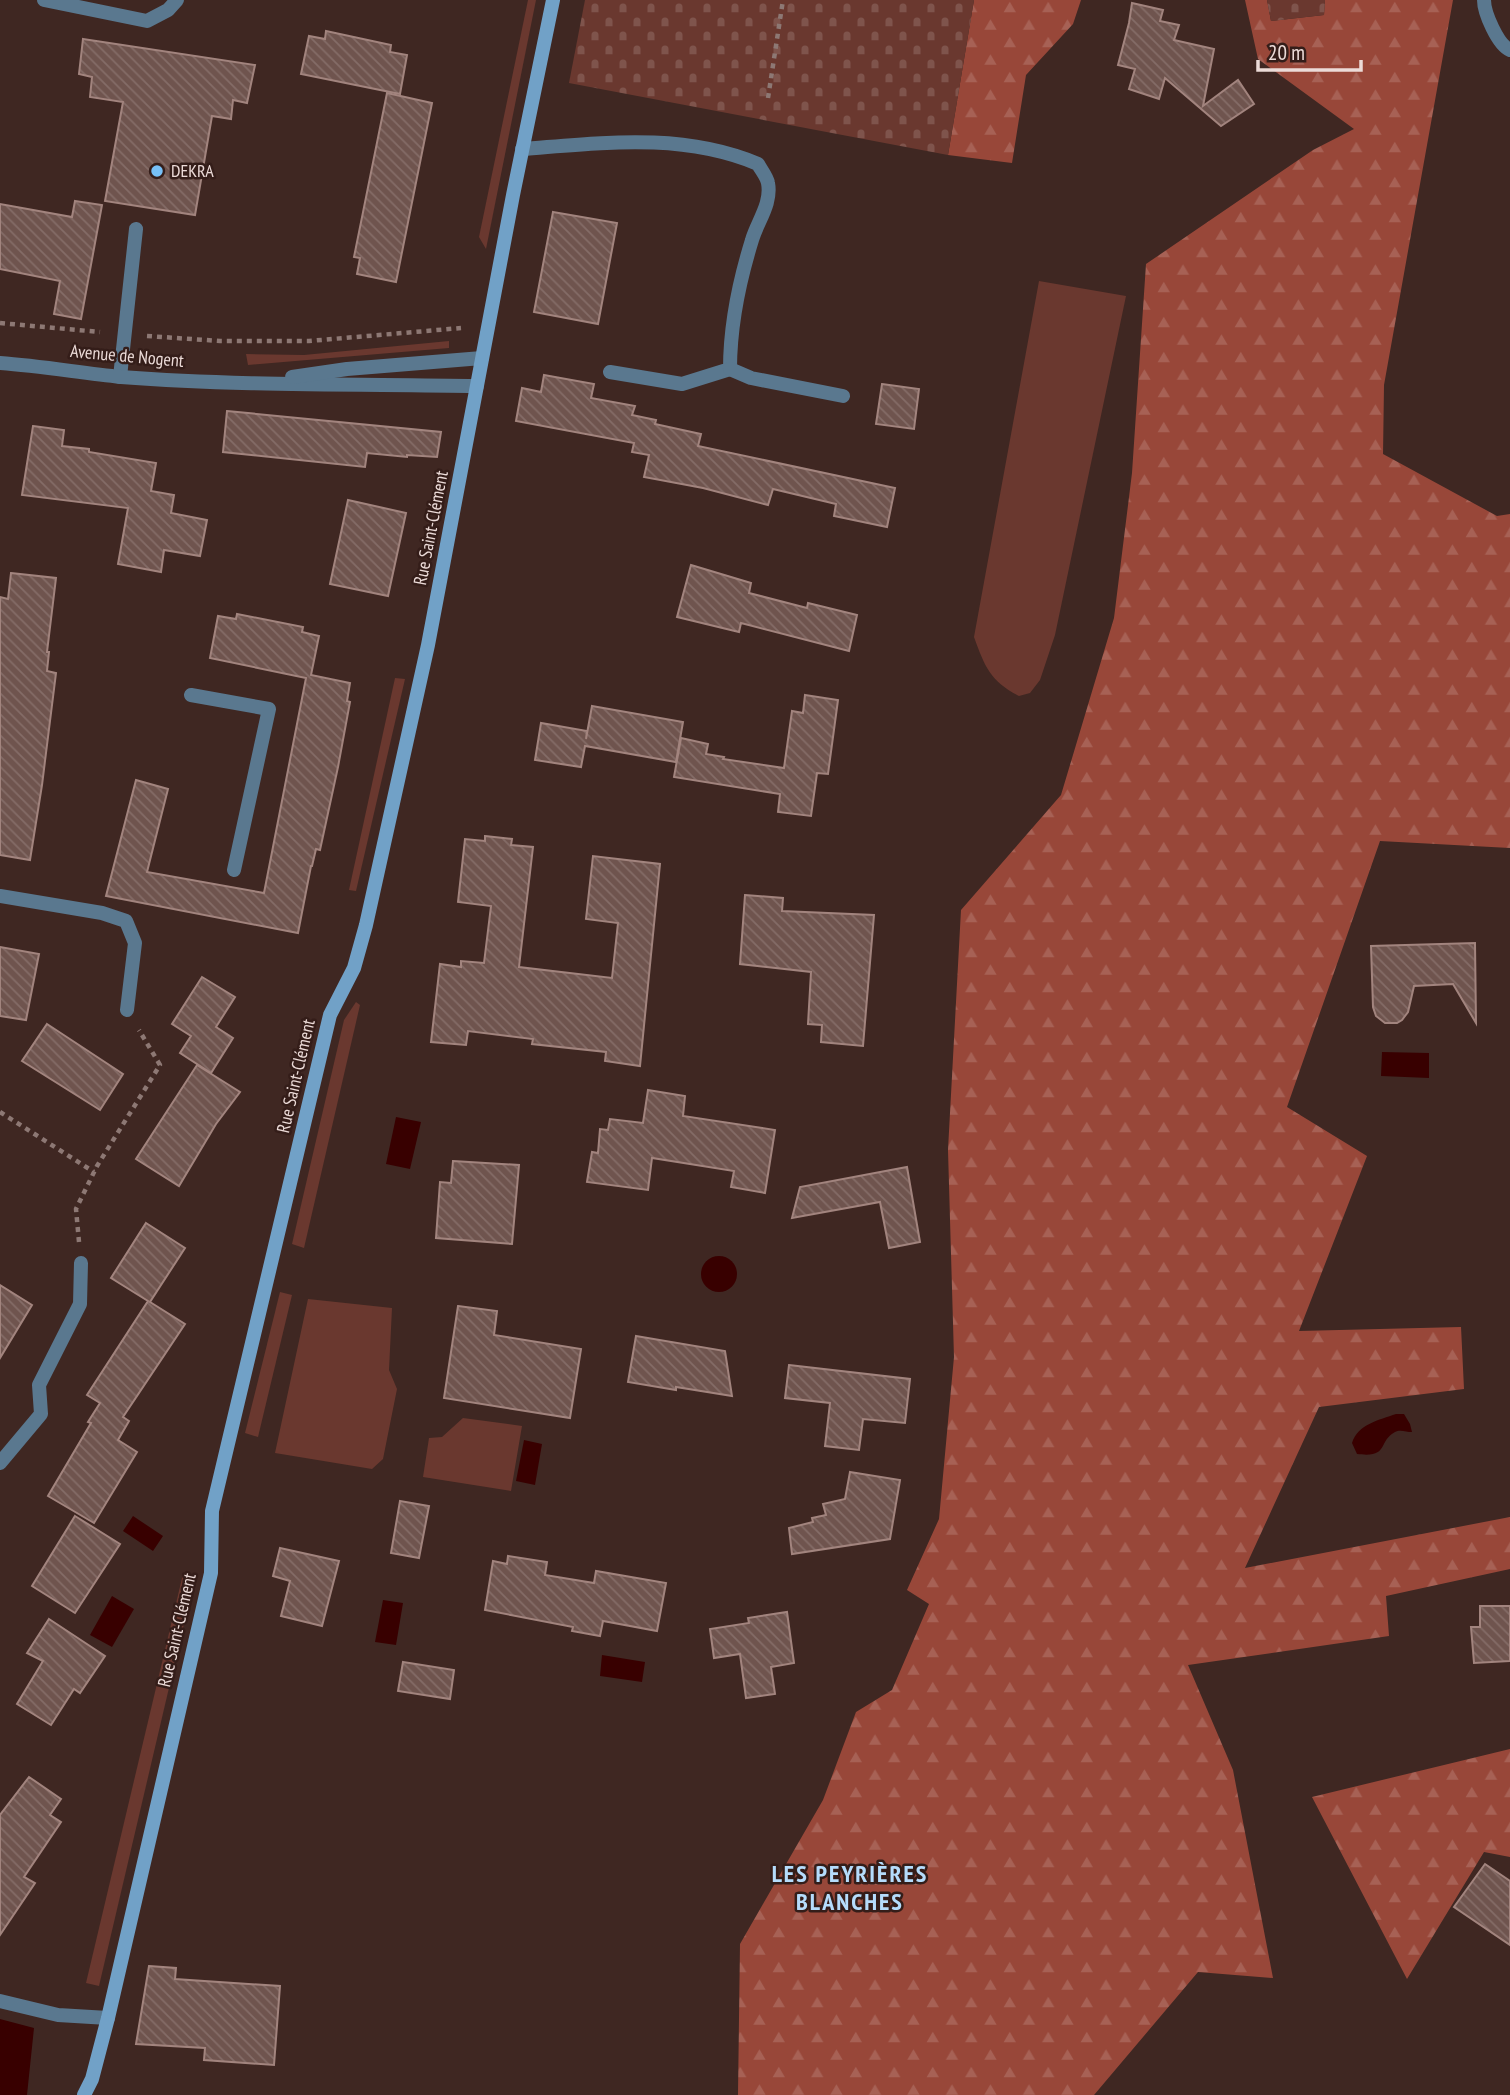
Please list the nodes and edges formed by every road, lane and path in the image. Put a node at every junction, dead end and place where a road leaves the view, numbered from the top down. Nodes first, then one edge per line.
1 (44, 0) edge
2 (177, 0) edge
3 (553, 0) edge
4 (783, 0) edge
5 (1484, 0) edge
6 (1510, 50) edge
7 (768, 98) dead end
8 (522, 149) junction
9 (136, 229) dead end
10 (0, 323) edge
11 (461, 328) dead end
12 (125, 335) junction
13 (482, 358) junction
14 (0, 363) edge
15 (730, 369) junction
16 (610, 372) dead end
17 (120, 377) junction
18 (251, 382) junction
19 (477, 386) junction
20 (843, 396) dead end
21 (191, 695) dead end
22 (234, 870) dead end
23 (0, 896) edge
24 (127, 1010) joint
25 (0, 1112) edge
26 (94, 1172) junction
27 (81, 1263) joint
28 (0, 1463) edge
29 (0, 2001) edge
30 (108, 2018) junction
31 (92, 2079) junction
32 (84, 2095) edge
33 (93, 2095) edge

1 - 2 street
3 - 8 main road, Rue Saint-Clément
4 - 7 path
5 - 6 street
8 - 13 main road, Rue Saint-Clément
8 - 15 street
9 - 12 street
10 - 12 path
11 - 12 path
12 - 17 street
13 - 18 street, Avenue de Nogent
13 - 19 main road, Rue Saint-Clément
14 - 17 street, Avenue de Nogent
15 - 16 street
15 - 20 street
17 - 18 street, Avenue de Nogent
18 - 19 street, Avenue de Nogent
19 - 30 main road, Rue Saint-Clément
21 - 22 street
23 - 24 street
24 - 26 path
25 - 26 path
26 - 27 path
27 - 28 street
29 - 30 street
30 - 31 main road, Rue Saint-Clément
31 - 32 main road, Rue Saint-Clément
31 - 33 main road, Rue Saint-Clément

